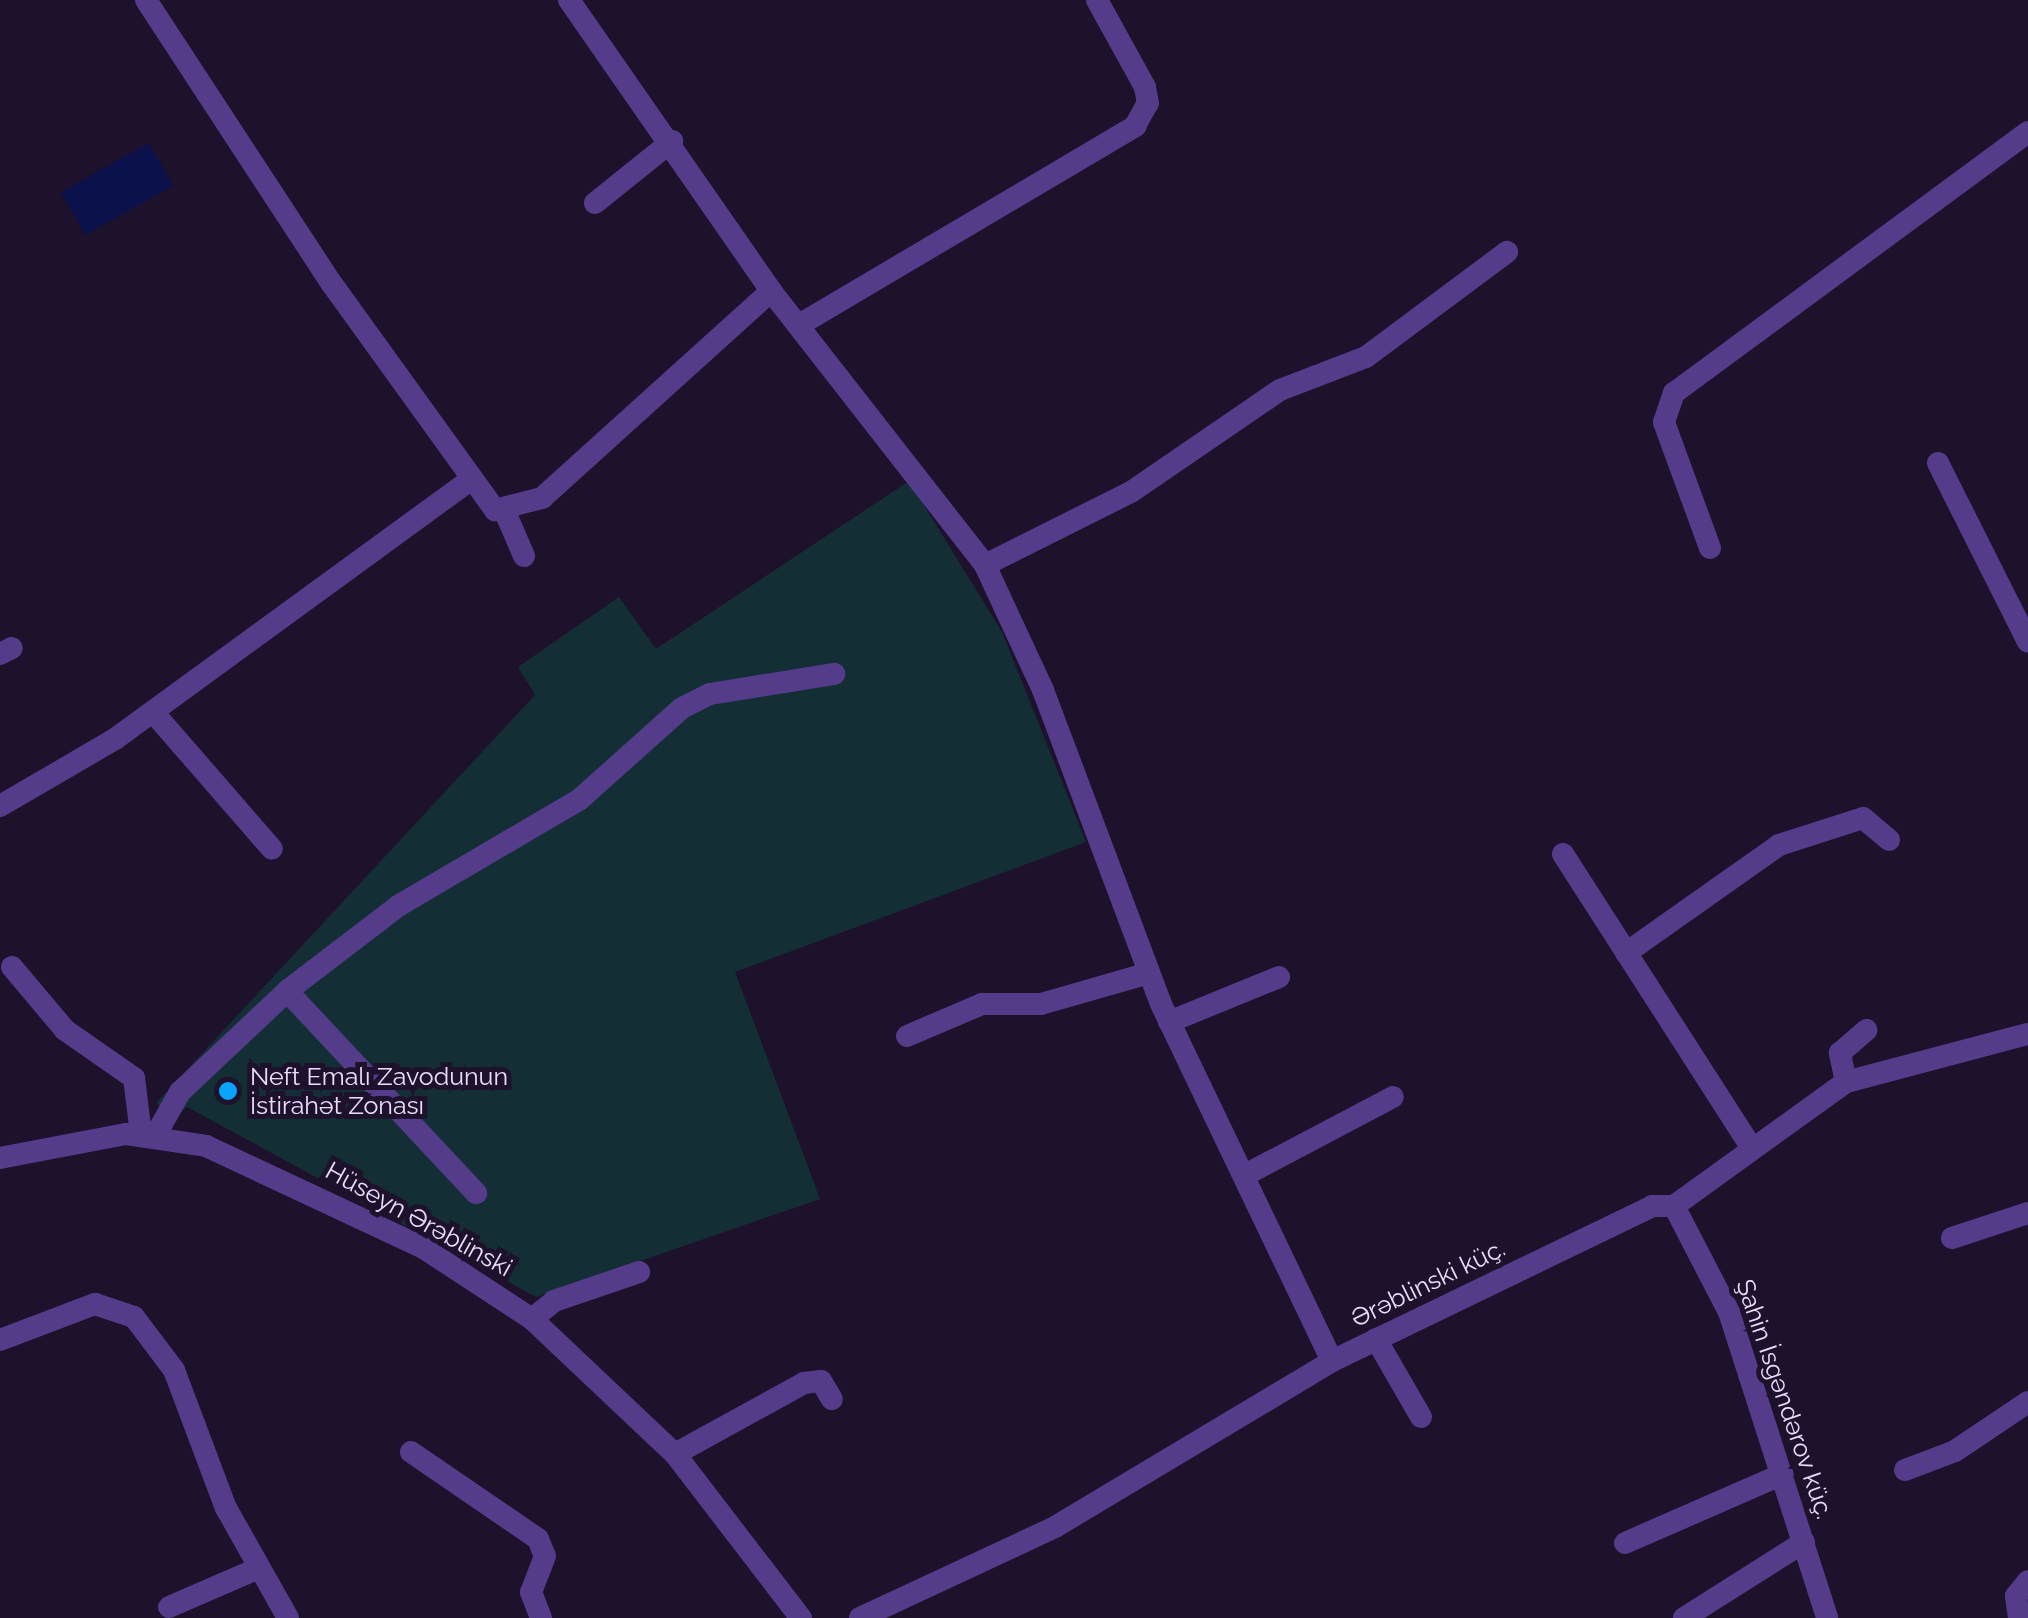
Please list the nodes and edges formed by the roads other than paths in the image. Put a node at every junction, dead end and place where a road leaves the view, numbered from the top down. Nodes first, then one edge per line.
1 (146, 0) edge
2 (570, 0) edge
3 (1097, 0) edge
4 (2028, 132) edge
5 (672, 141) junction
6 (594, 203) dead end
7 (1507, 252) dead end
8 (771, 291) junction
9 (800, 325) junction
10 (1938, 463) dead end
11 (470, 480) junction
12 (505, 512) junction
13 (1710, 548) dead end
14 (524, 556) dead end
15 (985, 565) junction
16 (2028, 642) edge
17 (834, 674) dead end
18 (153, 712) junction
19 (0, 806) edge
20 (1889, 840) dead end
21 (272, 848) dead end
22 (1563, 854) dead end
23 (1626, 952) junction
24 (12, 967) dead end
25 (1149, 973) junction
26 (1280, 977) dead end
27 (287, 990) junction
28 (1169, 1022) junction
29 (1866, 1030) dead end
30 (2028, 1034) edge
31 (907, 1036) dead end
32 (1846, 1082) junction
33 (1392, 1097) dead end
34 (148, 1135) junction
35 (1752, 1148) junction
36 (0, 1158) edge
37 (1245, 1175) junction
38 (476, 1193) dead end
39 (1674, 1206) junction
40 (2028, 1213) edge
41 (1952, 1238) dead end
42 (639, 1272) dead end
43 (532, 1319) junction
44 (1376, 1339) junction
45 (0, 1340) edge
46 (1332, 1360) junction
47 (832, 1399) dead end
48 (2028, 1402) edge
49 (1421, 1417) dead end
50 (411, 1452) dead end
51 (675, 1454) junction
52 (1905, 1470) dead end
53 (1783, 1474) junction
54 (1804, 1542) junction
55 (1624, 1544) dead end
56 (259, 1568) junction
57 (2028, 1581) edge
58 (911, 1598) junction
59 (168, 1607) dead end
60 (288, 1618) edge
61 (541, 1618) edge
62 (800, 1618) edge
63 (860, 1618) edge
64 (926, 1618) edge
65 (1684, 1618) edge
66 (1827, 1618) edge
67 (2019, 1618) edge

1 - 11 street
2 - 5 street
3 - 9 street
4 - 13 street
5 - 6 street
5 - 8 street
7 - 15 street
8 - 9 street
8 - 12 street
9 - 15 street
10 - 16 street
11 - 12 street
11 - 18 street
12 - 14 street
15 - 25 street
17 - 27 street
18 - 19 street
18 - 21 street
20 - 23 street
22 - 23 street
23 - 35 street
24 - 34 street
25 - 28 street
25 - 31 street
26 - 28 street
27 - 34 street
27 - 38 street
28 - 37 street
29 - 32 street
30 - 32 street, Ərəblinski küç.
32 - 35 street, Ərəblinski küç.
33 - 37 street
34 - 36 street, Hüseyn Ərəblinski
34 - 43 street, Hüseyn Ərəblinski
35 - 39 street, Ərəblinski küç.
37 - 46 street
39 - 44 street, Ərəblinski küç.
39 - 53 street, Şahin İsgəndərov küç.
40 - 41 street
42 - 43 street
43 - 51 street, Hüseyn Ərəblinski
44 - 46 street, Ərəblinski küç.
44 - 49 street
45 - 56 street
46 - 58 street, Ərəblinski küç.
47 - 51 street
48 - 52 street
50 - 61 street
51 - 62 street, Hüseyn Ərəblinski
53 - 54 street, Şahin İsgəndərov küç.
53 - 55 street
54 - 65 street
54 - 66 street, Şahin İsgəndərov küç.
56 - 59 street
56 - 60 street
57 - 67 street
58 - 63 street, Ərəblinski küç.
58 - 64 street

